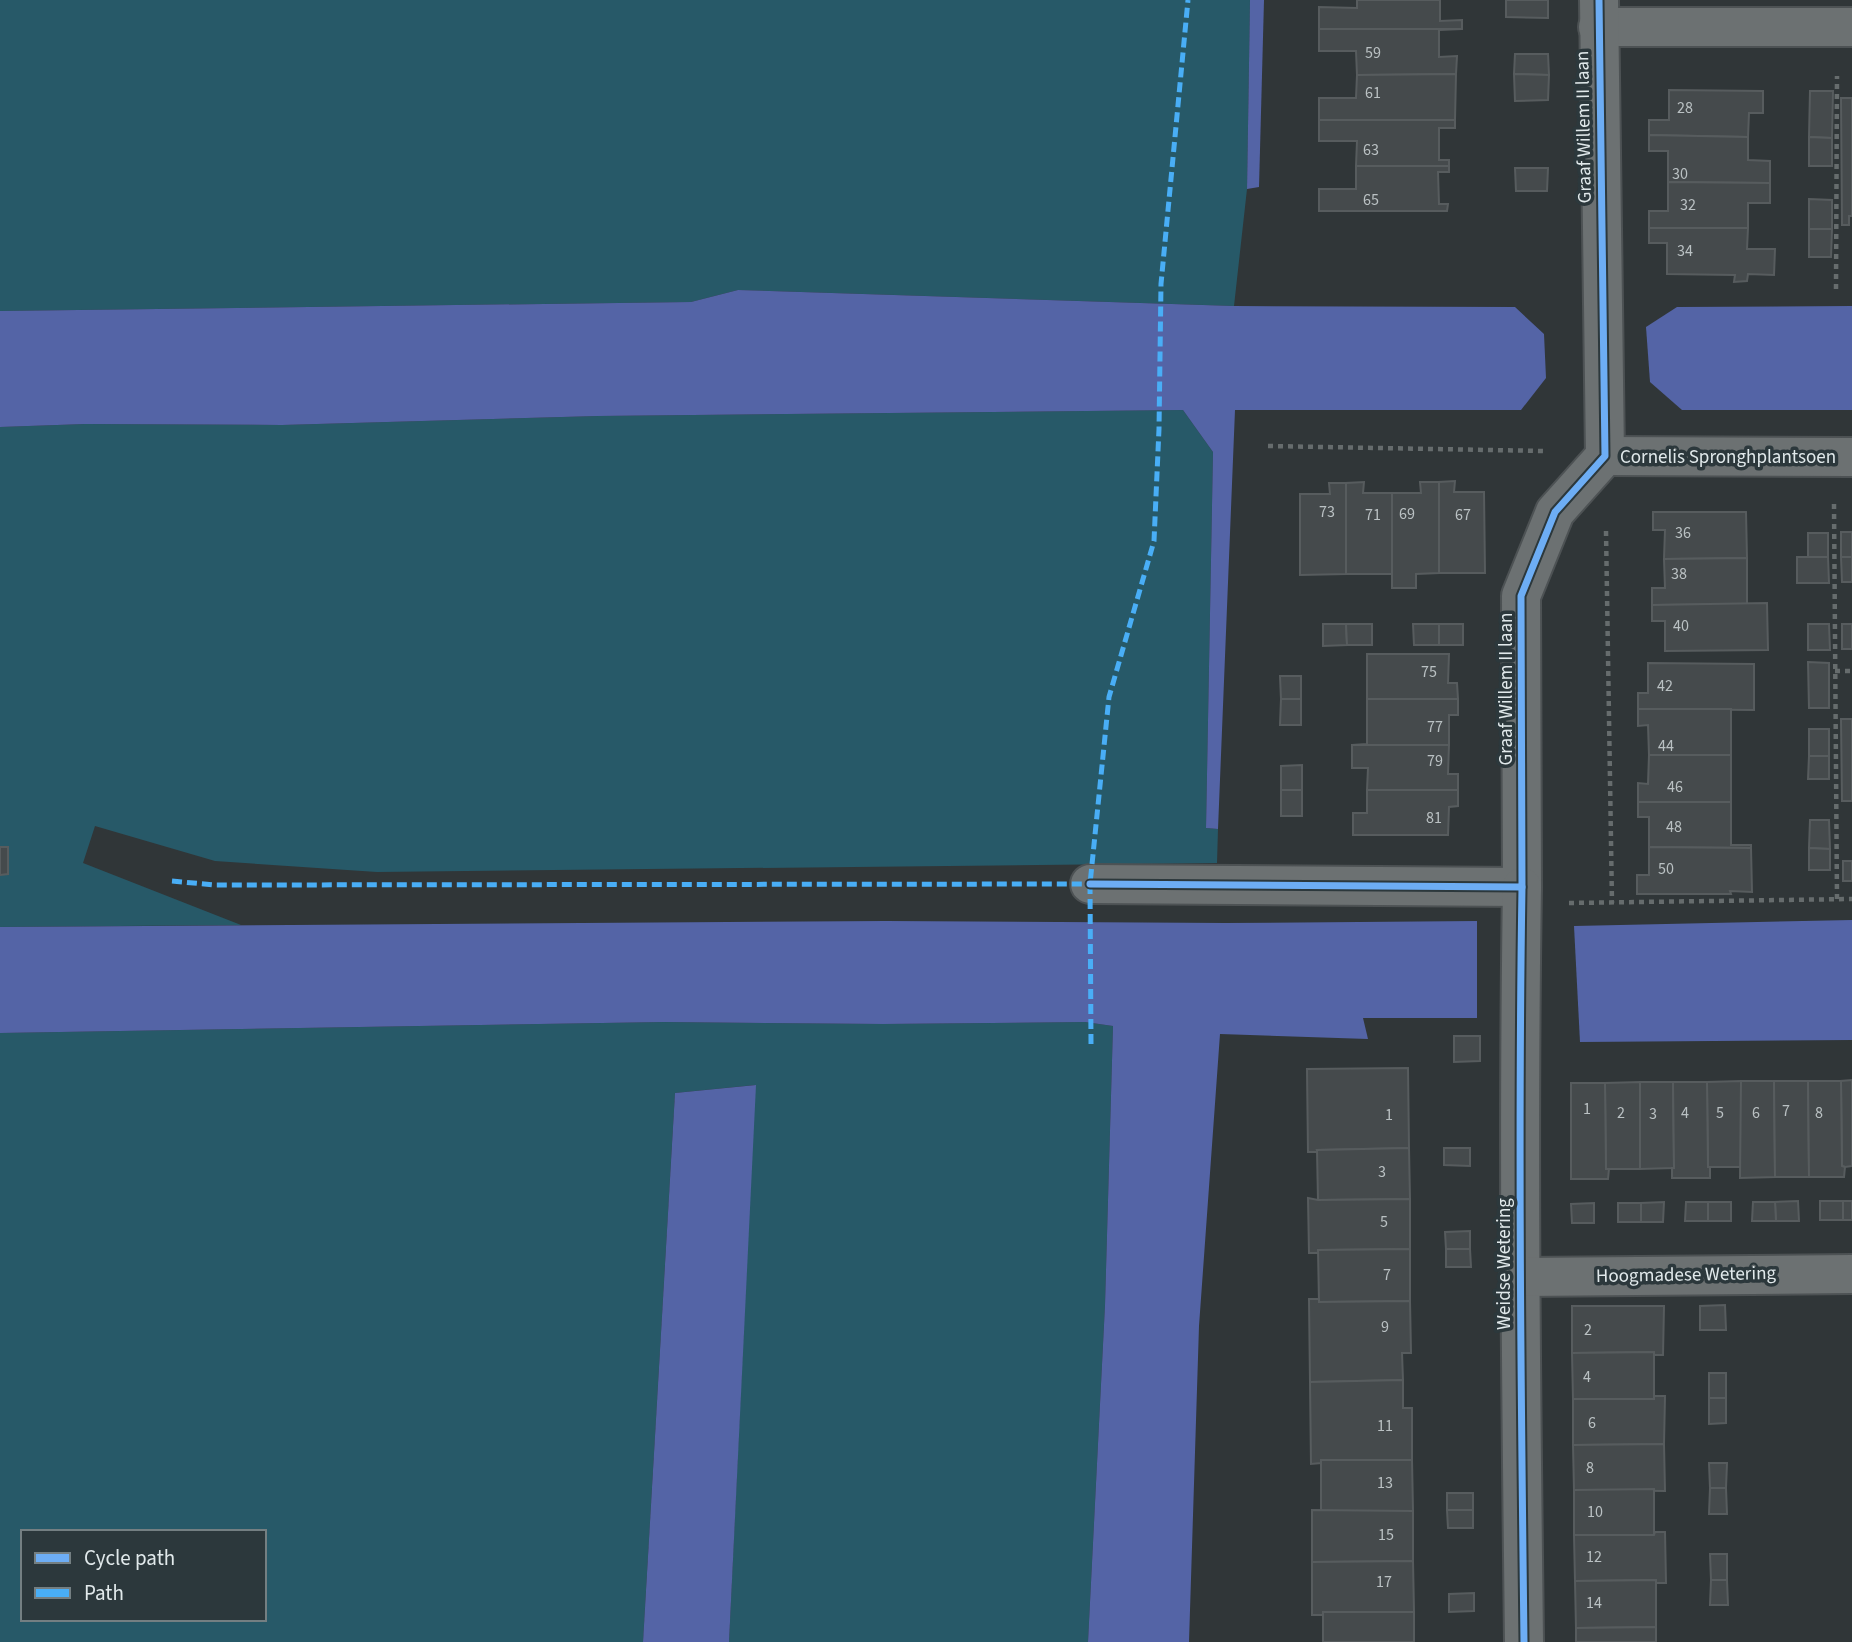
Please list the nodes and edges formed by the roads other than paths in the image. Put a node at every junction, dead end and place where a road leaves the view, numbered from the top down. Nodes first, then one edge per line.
1 (1599, 14) edge
2 (1844, 27) edge
3 (1843, 457) edge
4 (1594, 468) junction
5 (1090, 884) dead end
6 (1522, 887) junction
7 (1852, 1274) edge
8 (1519, 1277) junction
9 (1524, 1642) edge

1 - 2 street
1 - 4 street, Graaf Willem II laan
3 - 4 street, Cornelis Spronghplantsoen
4 - 6 street, Graaf Willem II laan
5 - 6 street
6 - 8 street, Weidse Wetering
7 - 8 street, Hoogmadese Wetering
8 - 9 street, Weidse Wetering

